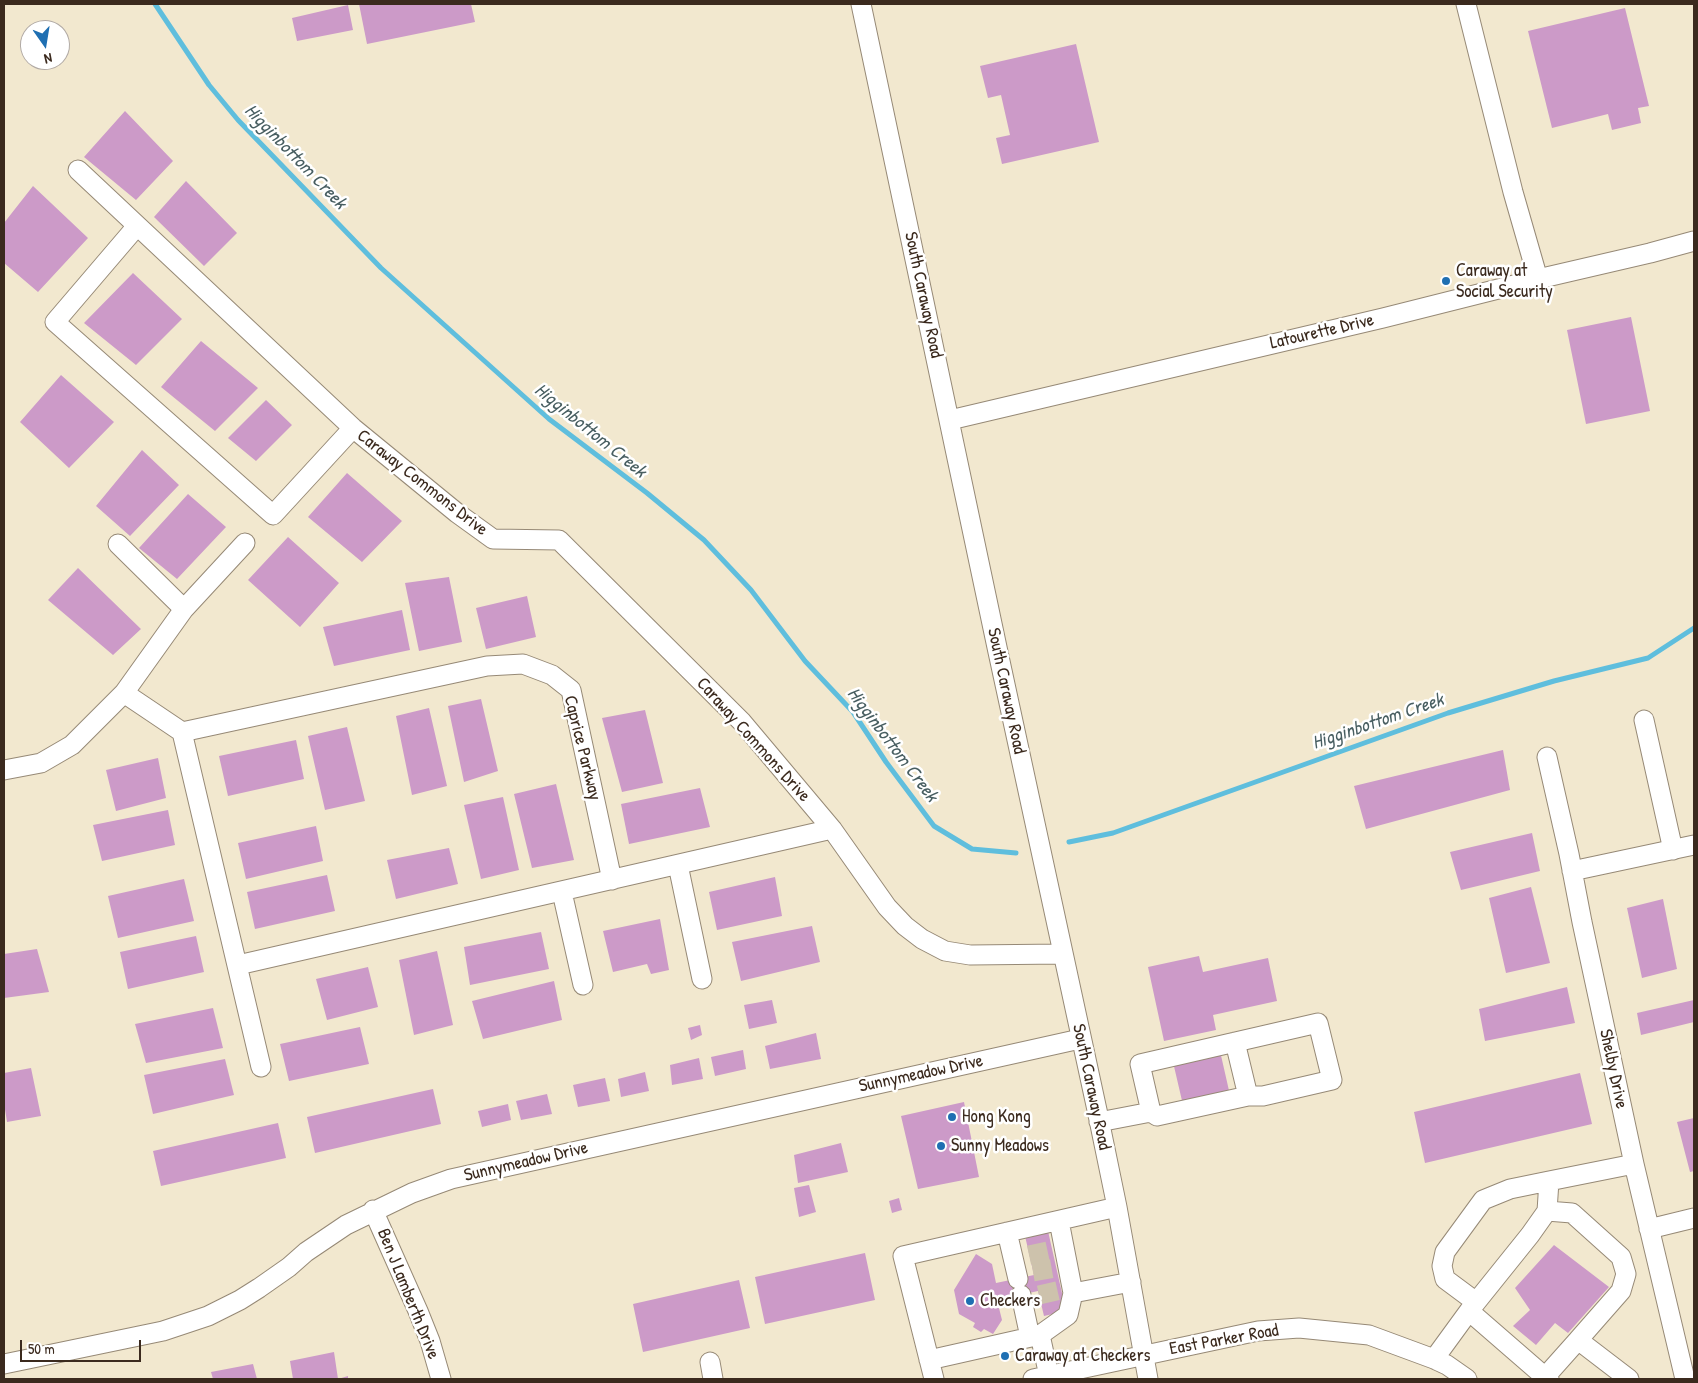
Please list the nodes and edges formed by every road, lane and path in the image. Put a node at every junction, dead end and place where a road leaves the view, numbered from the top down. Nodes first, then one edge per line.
1 (861, 4) edge
2 (1466, 4) edge
3 (78, 170) dead end
4 (137, 226) junction
5 (1694, 241) edge
6 (1538, 278) junction
7 (950, 420) junction
8 (353, 428) junction
9 (245, 543) dead end
10 (118, 544) dead end
11 (184, 610) junction
12 (124, 693) junction
13 (1644, 720) dead end
14 (182, 732) junction
15 (1547, 757) dead end
16 (4, 770) edge
17 (832, 830) junction
18 (1694, 845) edge
19 (1673, 850) junction
20 (678, 865) junction
21 (1572, 870) junction
22 (612, 880) junction
23 (562, 892) junction
24 (1062, 954) junction
25 (238, 965) junction
26 (702, 979) dead end
27 (583, 985) dead end
28 (1080, 1039) junction
29 (1235, 1042) junction
30 (261, 1067) dead end
31 (1248, 1096) junction
32 (1151, 1112) junction
33 (1099, 1122) junction
34 (1634, 1164) junction
35 (1549, 1181) junction
36 (1117, 1207) junction
37 (373, 1210) junction
38 (1547, 1211) junction
39 (1694, 1218) edge
40 (1059, 1221) junction
41 (1649, 1228) junction
42 (1008, 1232) junction
43 (1131, 1282) junction
44 (1069, 1290) junction
45 (1473, 1306) junction
46 (1035, 1336) junction
47 (1578, 1340) junction
48 (1144, 1355) junction
49 (1434, 1359) junction
50 (929, 1360) junction
51 (4, 1364) edge
52 (1041, 1378) edge
53 (1546, 1378) edge
54 (441, 1379) edge
55 (934, 1379) edge
56 (1148, 1379) edge
57 (1467, 1379) edge
58 (1629, 1379) edge
59 (1685, 1379) edge

1 - 7 street, South Caraway Road
2 - 6 street
3 - 4 street, Caraway Commons Drive
4 - 8 street, Caraway Commons Drive
4 - 8 street
5 - 6 street, Latourette Drive
6 - 7 street, Latourette Drive
7 - 24 street, South Caraway Road
8 - 17 street, Caraway Commons Drive
9 - 11 street
10 - 11 street
11 - 12 street
12 - 14 street
12 - 16 street
13 - 19 street
14 - 22 street, Caprice Parkway
14 - 25 street
15 - 21 street, Shelby Drive
17 - 20 street
17 - 24 street
18 - 19 street
19 - 21 street
20 - 22 street
20 - 26 street
21 - 34 street, Shelby Drive
22 - 23 street
23 - 25 street
23 - 27 street
24 - 28 street, South Caraway Road
25 - 30 street
28 - 33 street, South Caraway Road
28 - 37 street, Sunnymeadow Drive
29 - 31 street
29 - 31 street
29 - 32 street
31 - 32 street
32 - 33 street
33 - 36 street, South Caraway Road
34 - 35 street
34 - 41 street, Shelby Drive
35 - 38 street
35 - 45 street
36 - 40 street
36 - 43 street, South Caraway Road
37 - 51 street, Sunnymeadow Drive
37 - 54 street, Ben J Lamberth Drive
38 - 45 street
38 - 47 street
39 - 41 street
40 - 42 street
40 - 44 street
41 - 59 street, Shelby Drive
42 - 46 street
42 - 50 street
43 - 44 street
43 - 48 street, South Caraway Road
44 - 46 street
45 - 49 street
45 - 53 street
46 - 50 street
46 - 52 street
47 - 53 street
47 - 58 street
48 - 49 street, East Parker Road
48 - 52 street, East Parker Road
48 - 56 street, South Caraway Road
49 - 57 street, East Parker Road
50 - 55 street

